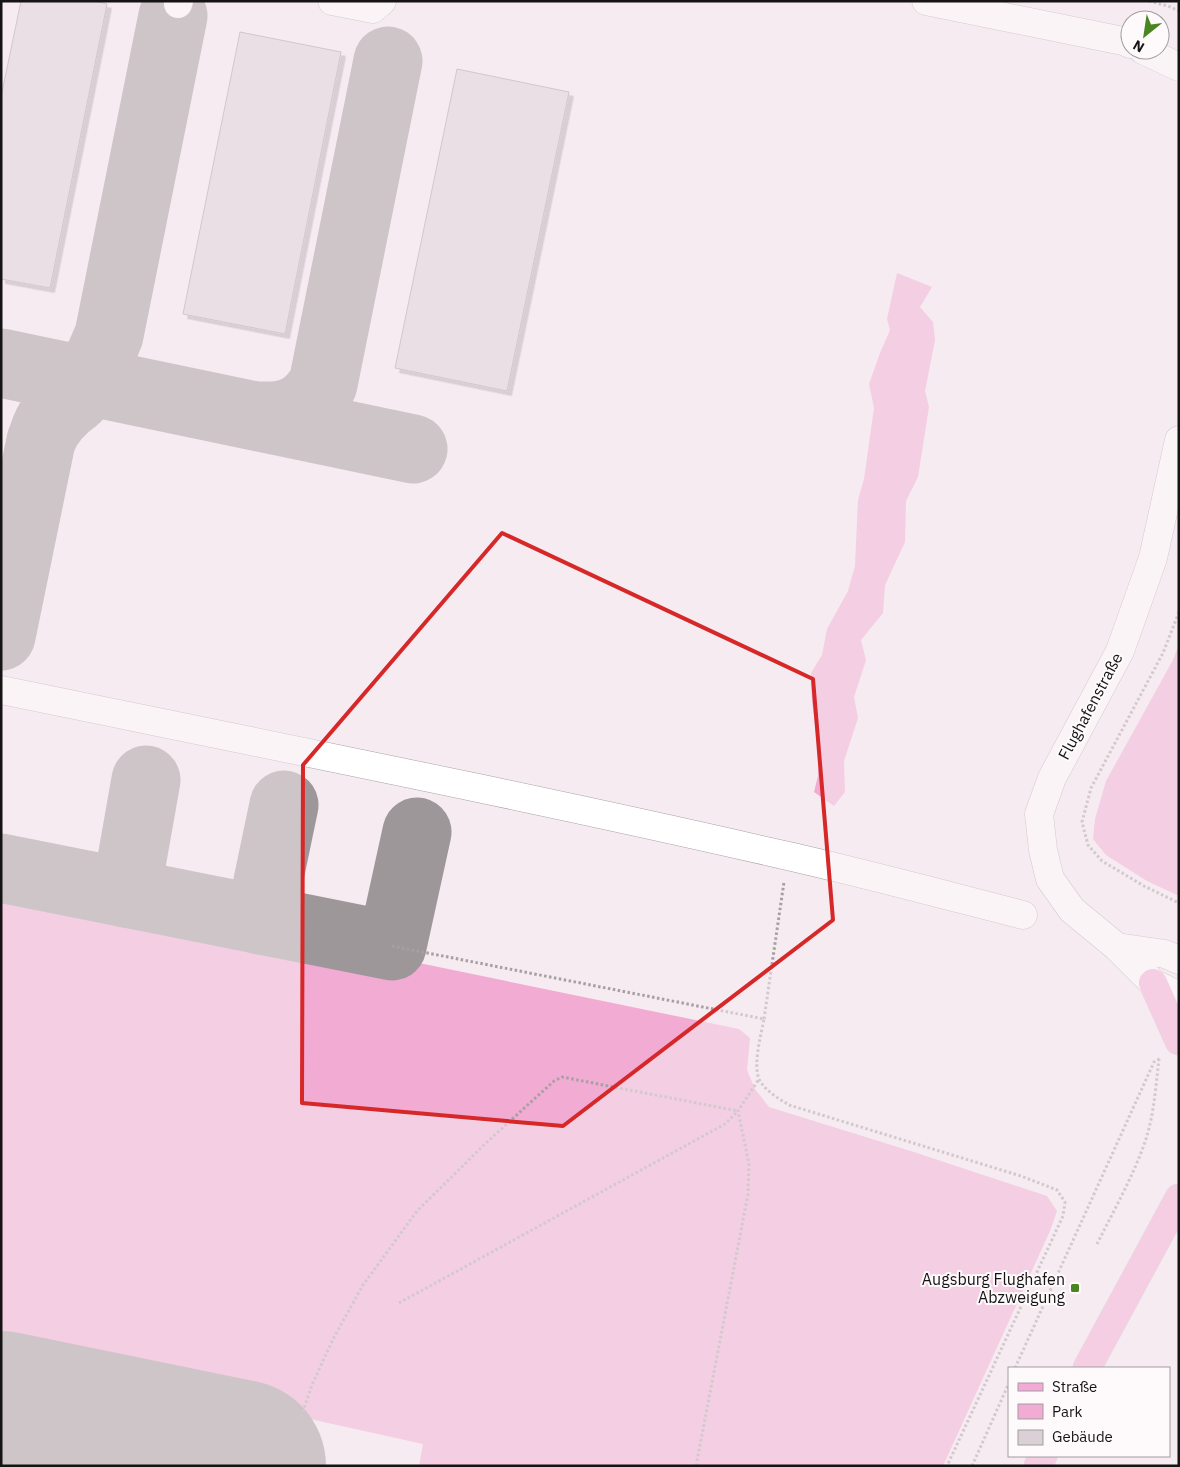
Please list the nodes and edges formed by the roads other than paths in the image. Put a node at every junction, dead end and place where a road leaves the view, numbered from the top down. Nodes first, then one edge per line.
1 (332, 1) edge
2 (382, 1) edge
3 (926, 1) edge
4 (1120, 40) edge
5 (1164, 60) edge
6 (1179, 67) edge
7 (1178, 446) edge
8 (1, 690) edge
9 (1022, 915) dead end
10 (1117, 947) junction
11 (1174, 954) edge
12 (1153, 983) junction
13 (1179, 996) edge
14 (1172, 1048) edge
15 (1179, 1198) edge
16 (1171, 1220) edge
17 (1088, 1367) edge

1 - 2 street
3 - 4 street
5 - 6 street
7 - 10 street, Flughafenstraße
8 - 9 street
10 - 11 street
10 - 12 street, Flughafenstraße
12 - 13 street, Flughafenstraße
12 - 14 main road
15 - 16 main road
16 - 17 main road

